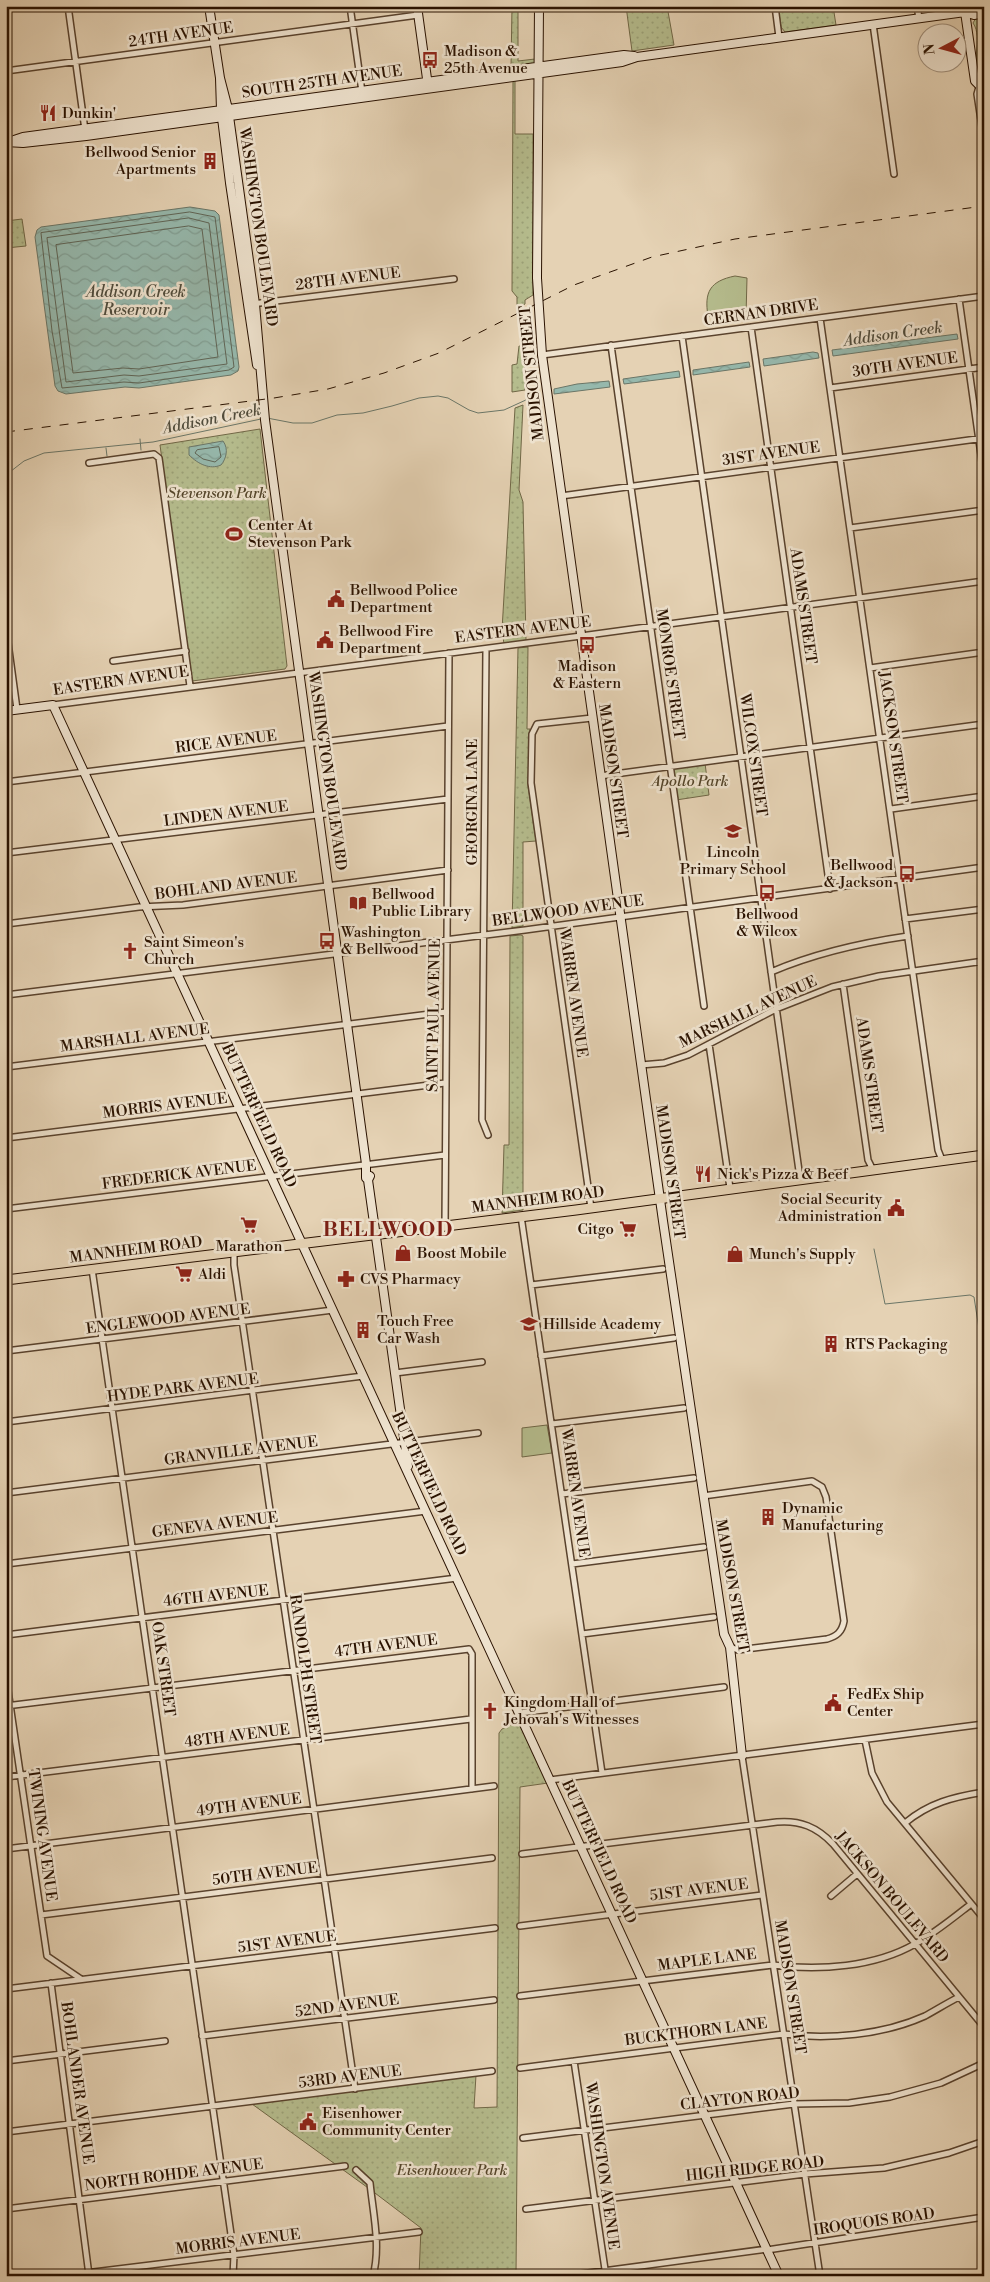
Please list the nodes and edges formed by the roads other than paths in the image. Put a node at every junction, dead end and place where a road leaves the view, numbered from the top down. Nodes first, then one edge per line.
1 (68, 6) edge
2 (209, 6) edge
3 (350, 6) edge
4 (417, 6) edge
5 (540, 6) edge
6 (775, 6) edge
7 (917, 6) edge
8 (984, 6) edge
9 (965, 12) junction
10 (984, 13) edge
11 (418, 15) junction
12 (919, 18) junction
13 (353, 24) junction
14 (873, 24) junction
15 (779, 37) junction
16 (215, 42) junction
17 (76, 62) junction
18 (539, 70) junction
19 (6, 71) edge
20 (428, 86) junction
21 (981, 88) edge
22 (363, 94) junction
23 (225, 114) junction
24 (85, 132) junction
25 (984, 140) edge
26 (9, 142) edge
27 (894, 174) dead end
28 (454, 279) dead end
29 (984, 296) edge
30 (959, 299) junction
31 (250, 304) junction
32 (820, 318) junction
33 (751, 327) junction
34 (682, 336) junction
35 (611, 346) junction
36 (542, 355) junction
37 (984, 367) edge
38 (969, 369) junction
39 (830, 388) junction
40 (981, 438) edge
41 (840, 457) junction
42 (89, 463) dead end
43 (770, 466) junction
44 (701, 476) junction
45 (984, 476) edge
46 (631, 487) junction
47 (561, 496) junction
48 (984, 510) edge
49 (850, 528) junction
50 (984, 581) edge
51 (860, 598) junction
52 (791, 607) junction
53 (721, 617) junction
54 (651, 627) junction
55 (6, 628) edge
56 (581, 636) junction
57 (7, 642) edge
58 (486, 649) junction
59 (186, 651) junction
60 (984, 652) edge
61 (449, 653) junction
62 (113, 661) dead end
63 (870, 668) junction
64 (299, 672) junction
65 (190, 686) junction
66 (53, 705) junction
67 (17, 709) junction
68 (6, 711) edge
69 (592, 718) junction
70 (984, 724) edge
71 (448, 726) junction
72 (880, 738) junction
73 (309, 744) junction
74 (811, 748) junction
75 (740, 757) junction
76 (670, 766) junction
77 (84, 772) junction
78 (600, 776) junction
79 (6, 782) edge
80 (984, 796) edge
81 (448, 799) junction
82 (891, 809) junction
83 (318, 815) junction
84 (116, 840) junction
85 (6, 852) edge
86 (984, 867) edge
87 (448, 870) junction
88 (900, 879) junction
89 (328, 886) junction
90 (830, 889) junction
91 (761, 898) junction
92 (147, 907) junction
93 (690, 907) junction
94 (984, 909) edge
95 (620, 917) junction
96 (905, 919) junction
97 (6, 924) edge
98 (551, 926) junction
99 (484, 935) junction
100 (908, 936) junction
101 (447, 940) junction
102 (337, 953) junction
103 (983, 961) edge
104 (912, 971) junction
105 (771, 972) junction
106 (984, 972) edge
107 (177, 974) junction
108 (843, 984) junction
109 (6, 995) edge
110 (704, 1006) dead end
111 (776, 1009) junction
112 (446, 1012) junction
113 (347, 1023) junction
114 (209, 1041) junction
115 (709, 1044) junction
116 (641, 1065) junction
117 (6, 1067) edge
118 (446, 1083) junction
119 (356, 1094) junction
120 (241, 1109) junction
121 (488, 1135) dead end
122 (6, 1138) edge
123 (445, 1155) junction
124 (984, 1155) edge
125 (942, 1160) junction
126 (366, 1164) junction
127 (872, 1168) junction
128 (271, 1176) junction
129 (800, 1178) junction
130 (730, 1188) junction
131 (660, 1198) junction
132 (591, 1208) junction
133 (6, 1209) edge
134 (521, 1216) junction
135 (445, 1226) junction
136 (376, 1235) junction
137 (303, 1244) junction
138 (234, 1252) junction
139 (92, 1269) junction
140 (663, 1269) dead end
141 (6, 1280) edge
142 (531, 1286) junction
143 (333, 1310) junction
144 (242, 1322) junction
145 (674, 1338) dead end
146 (102, 1340) junction
147 (6, 1352) edge
148 (541, 1356) junction
149 (482, 1362) dead end
150 (395, 1373) junction
151 (363, 1376) junction
152 (252, 1392) junction
153 (684, 1408) dead end
154 (112, 1409) junction
155 (6, 1422) edge
156 (552, 1424) junction
157 (478, 1433) dead end
158 (405, 1443) junction
159 (395, 1444) junction
160 (262, 1461) junction
161 (409, 1473) junction
162 (694, 1478) dead end
163 (122, 1479) junction
164 (6, 1494) edge
165 (562, 1494) junction
166 (703, 1496) junction
167 (427, 1511) junction
168 (273, 1530) junction
169 (704, 1547) dead end
170 (132, 1548) junction
171 (6, 1564) edge
172 (572, 1564) junction
173 (458, 1578) junction
174 (283, 1601) junction
175 (142, 1616) junction
176 (714, 1617) dead end
177 (582, 1634) junction
178 (6, 1635) edge
179 (730, 1647) junction
180 (292, 1670) junction
181 (6, 1677) edge
182 (152, 1687) junction
183 (724, 1687) dead end
184 (592, 1703) junction
185 (8, 1706) edge
186 (520, 1713) junction
187 (471, 1719) junction
188 (984, 1724) edge
189 (302, 1740) junction
190 (865, 1740) junction
191 (742, 1756) junction
192 (162, 1758) junction
193 (602, 1773) junction
194 (20, 1776) junction
195 (6, 1777) edge
196 (550, 1780) junction
197 (494, 1786) dead end
198 (472, 1789) junction
199 (984, 1792) edge
200 (313, 1810) junction
201 (905, 1823) junction
202 (752, 1825) junction
203 (172, 1826) junction
204 (30, 1845) junction
205 (581, 1847) junction
206 (6, 1848) edge
207 (522, 1854) dead end
208 (492, 1858) dead end
209 (857, 1874) junction
210 (324, 1879) junction
211 (762, 1895) junction
212 (182, 1896) junction
213 (831, 1896) dead end
214 (971, 1904) junction
215 (612, 1914) junction
216 (41, 1915) junction
217 (984, 1919) edge
218 (520, 1926) dead end
219 (495, 1928) dead end
220 (916, 1944) junction
221 (334, 1949) junction
222 (773, 1965) junction
223 (192, 1966) junction
224 (81, 1979) junction
225 (643, 1981) junction
226 (51, 1983) junction
227 (6, 1989) edge
228 (520, 1996) dead end
229 (959, 1997) junction
230 (494, 2000) dead end
231 (344, 2019) junction
232 (984, 2027) edge
233 (784, 2034) junction
234 (202, 2036) junction
235 (165, 2041) dead end
236 (674, 2048) junction
237 (60, 2054) junction
238 (6, 2061) edge
239 (574, 2061) junction
240 (984, 2063) edge
241 (520, 2068) dead end
242 (492, 2071) dead end
243 (355, 2089) junction
244 (794, 2104) junction
245 (212, 2107) junction
246 (705, 2115) junction
247 (71, 2125) junction
248 (585, 2131) junction
249 (6, 2132) edge
250 (523, 2138) dead end
251 (984, 2141) edge
252 (345, 2166) dead end
253 (356, 2170) dead end
254 (805, 2174) junction
255 (223, 2181) junction
256 (736, 2183) junction
257 (81, 2199) junction
258 (595, 2201) junction
259 (6, 2209) edge
260 (526, 2209) dead end
261 (984, 2217) edge
262 (419, 2232) dead end
263 (375, 2237) junction
264 (815, 2243) junction
265 (767, 2250) junction
266 (234, 2255) junction
267 (605, 2273) edge
268 (89, 2274) edge
269 (61, 2276) edge
270 (233, 2276) edge
271 (373, 2276) edge
272 (566, 2276) edge
273 (779, 2276) edge
274 (820, 2276) edge

1 - 17 street
2 - 16 main road, WASHINGTON BOULEVARD
3 - 13 street
4 - 11 main road
5 - 18 main road, MADISON STREET
6 - 15 street
7 - 12 street
8 - 9 main road, SOUTH 25TH AVENUE
9 - 10 main road, SOUTH 25TH AVENUE
9 - 12 main road, SOUTH 25TH AVENUE
9 - 21 main road
11 - 13 street, 24TH AVENUE
11 - 20 main road
12 - 14 main road, SOUTH 25TH AVENUE
13 - 16 street, 24TH AVENUE
13 - 22 street
14 - 15 main road, SOUTH 25TH AVENUE
14 - 27 street
15 - 18 main road, SOUTH 25TH AVENUE
16 - 17 street, 24TH AVENUE
16 - 23 main road, WASHINGTON BOULEVARD
17 - 19 street, 24TH AVENUE
17 - 24 street
18 - 20 main road, SOUTH 25TH AVENUE
18 - 36 main road, MADISON STREET
20 - 22 main road, SOUTH 25TH AVENUE
21 - 25 street
22 - 23 main road, SOUTH 25TH AVENUE
23 - 24 main road, SOUTH 25TH AVENUE
23 - 31 main road, WASHINGTON BOULEVARD
24 - 26 main road, SOUTH 25TH AVENUE
28 - 31 street, 28TH AVENUE
29 - 30 street, CERNAN DRIVE
30 - 32 street, CERNAN DRIVE
30 - 38 street
31 - 64 main road, WASHINGTON BOULEVARD
32 - 33 street, CERNAN DRIVE
32 - 39 street, JACKSON STREET
33 - 34 street, CERNAN DRIVE
33 - 43 street, ADAMS STREET
34 - 35 street, CERNAN DRIVE
34 - 44 street, WILCOX STREET
35 - 36 street, CERNAN DRIVE
35 - 46 street, MONROE STREET
36 - 47 main road, MADISON STREET
37 - 38 street, 30TH AVENUE
38 - 39 street, 30TH AVENUE
38 - 40 street
39 - 41 street, JACKSON STREET
40 - 41 street, 31ST AVENUE
40 - 45 street
41 - 43 street, 31ST AVENUE
41 - 49 street, JACKSON STREET
42 - 59 street
43 - 44 street, 31ST AVENUE
43 - 52 street, ADAMS STREET
44 - 46 street, 31ST AVENUE
44 - 53 street, WILCOX STREET
46 - 47 street, 31ST AVENUE
46 - 54 street, MONROE STREET
47 - 56 main road, MADISON STREET
48 - 49 street
49 - 51 street, JACKSON STREET
50 - 51 street, EASTERN AVENUE
51 - 52 street, EASTERN AVENUE
51 - 63 street, JACKSON STREET
52 - 53 street, EASTERN AVENUE
52 - 74 street, ADAMS STREET
53 - 54 street, EASTERN AVENUE
53 - 75 street, WILCOX STREET
54 - 56 street, EASTERN AVENUE
54 - 76 street, MONROE STREET
55 - 57 street
56 - 58 street, EASTERN AVENUE
56 - 69 main road, MADISON STREET
57 - 67 street
58 - 61 street, EASTERN AVENUE
58 - 99 street, GEORGINA LANE
59 - 62 street
59 - 65 street
60 - 63 street
61 - 64 street, EASTERN AVENUE
61 - 71 street, SAINT PAUL AVENUE
63 - 72 street, JACKSON STREET
64 - 65 street, EASTERN AVENUE
64 - 73 main road, WASHINGTON BOULEVARD
65 - 66 street, EASTERN AVENUE
66 - 67 main road, EASTERN AVENUE
66 - 77 main road, BUTTERFIELD ROAD
67 - 68 main road, EASTERN AVENUE
69 - 78 main road, MADISON STREET
69 - 98 street, WARREN AVENUE
70 - 72 street
71 - 73 street, RICE AVENUE
71 - 81 street, SAINT PAUL AVENUE
72 - 74 street
72 - 82 street, JACKSON STREET
73 - 77 street, RICE AVENUE
73 - 83 main road, WASHINGTON BOULEVARD
74 - 75 street
74 - 90 street, ADAMS STREET
75 - 76 street
75 - 91 street, WILCOX STREET
76 - 78 street
76 - 93 street, MONROE STREET
77 - 79 street, RICE AVENUE
77 - 84 main road, BUTTERFIELD ROAD
78 - 95 main road, MADISON STREET
80 - 82 street
81 - 83 street, LINDEN AVENUE
81 - 87 street, SAINT PAUL AVENUE
82 - 88 street, JACKSON STREET
83 - 84 street, LINDEN AVENUE
83 - 89 main road, WASHINGTON BOULEVARD
84 - 85 street, LINDEN AVENUE
84 - 92 main road, BUTTERFIELD ROAD
86 - 88 street, BELLWOOD AVENUE
87 - 89 street, BOHLAND AVENUE
87 - 101 street, SAINT PAUL AVENUE
88 - 90 street, BELLWOOD AVENUE
88 - 96 street, JACKSON STREET
89 - 92 street, BOHLAND AVENUE
89 - 102 main road, WASHINGTON BOULEVARD
90 - 91 street, BELLWOOD AVENUE
91 - 93 street, BELLWOOD AVENUE
91 - 105 street, WILCOX STREET
92 - 97 street, BOHLAND AVENUE
92 - 107 main road, BUTTERFIELD ROAD
93 - 95 street, BELLWOOD AVENUE
93 - 110 street, MONROE STREET
94 - 96 street
95 - 98 street, BELLWOOD AVENUE
95 - 116 main road, MADISON STREET
96 - 100 street, JACKSON STREET
98 - 99 street, BELLWOOD AVENUE
98 - 132 street, WARREN AVENUE
99 - 101 street, BELLWOOD AVENUE
99 - 121 street, GEORGINA LANE
100 - 104 street, JACKSON STREET
100 - 105 street
101 - 102 street, BELLWOOD AVENUE
101 - 112 street, SAINT PAUL AVENUE
102 - 107 street, BELLWOOD AVENUE
102 - 113 main road, WASHINGTON BOULEVARD
103 - 104 street, MARSHALL AVENUE
103 - 106 street
104 - 108 street, MARSHALL AVENUE
104 - 125 street, JACKSON STREET
105 - 111 street, WILCOX STREET
107 - 109 street, BELLWOOD AVENUE
107 - 114 main road, BUTTERFIELD ROAD
108 - 111 street, MARSHALL AVENUE
108 - 127 street, ADAMS STREET
111 - 115 street, MARSHALL AVENUE
111 - 129 street, WILCOX STREET
112 - 113 street, MARSHALL AVENUE
112 - 118 street, SAINT PAUL AVENUE
113 - 114 street, MARSHALL AVENUE
113 - 119 main road, WASHINGTON BOULEVARD
114 - 117 street, MARSHALL AVENUE
114 - 120 main road, BUTTERFIELD ROAD
115 - 116 street, MARSHALL AVENUE
115 - 130 street
116 - 131 main road, MADISON STREET
118 - 119 street, MORRIS AVENUE
118 - 123 street, SAINT PAUL AVENUE
119 - 120 street, MORRIS AVENUE
119 - 126 main road, WASHINGTON BOULEVARD
120 - 122 street, MORRIS AVENUE
120 - 128 main road, BUTTERFIELD ROAD
123 - 126 street, FREDERICK AVENUE
123 - 135 street, SAINT PAUL AVENUE
124 - 125 main road, MANNHEIM ROAD
125 - 127 main road, MANNHEIM ROAD
126 - 128 street, FREDERICK AVENUE
126 - 136 main road, WASHINGTON BOULEVARD
127 - 129 main road, MANNHEIM ROAD
128 - 133 street, FREDERICK AVENUE
128 - 137 main road, BUTTERFIELD ROAD
129 - 130 main road, MANNHEIM ROAD
130 - 131 main road, MANNHEIM ROAD
131 - 132 main road, MANNHEIM ROAD
131 - 166 main road, MADISON STREET
132 - 134 main road, MANNHEIM ROAD
134 - 135 main road, MANNHEIM ROAD
134 - 142 street, WARREN AVENUE
135 - 136 main road, MANNHEIM ROAD
136 - 137 main road, MANNHEIM ROAD
136 - 150 main road, WASHINGTON BOULEVARD
137 - 138 main road, MANNHEIM ROAD
137 - 143 main road, BUTTERFIELD ROAD
138 - 139 main road, MANNHEIM ROAD
138 - 144 street, RANDOLPH STREET
139 - 141 main road, MANNHEIM ROAD
139 - 146 street, OAK STREET
140 - 142 street
142 - 148 street, WARREN AVENUE
143 - 144 street, ENGLEWOOD AVENUE
143 - 151 main road, BUTTERFIELD ROAD
144 - 146 street, ENGLEWOOD AVENUE
144 - 152 street, RANDOLPH STREET
145 - 148 street
146 - 147 street, ENGLEWOOD AVENUE
146 - 154 street, OAK STREET
148 - 156 street, WARREN AVENUE
149 - 150 street
150 - 158 main road, WASHINGTON BOULEVARD
151 - 152 street, HYDE PARK AVENUE
151 - 159 main road, BUTTERFIELD ROAD
152 - 154 street, HYDE PARK AVENUE
152 - 160 street, RANDOLPH STREET
153 - 156 street
154 - 155 street, HYDE PARK AVENUE
154 - 163 street, OAK STREET
156 - 165 street, WARREN AVENUE
157 - 158 street, GRANVILLE AVENUE
158 - 159 street, GRANVILLE AVENUE
158 - 161 main road, WASHINGTON BOULEVARD
159 - 160 street, GRANVILLE AVENUE
159 - 161 main road, BUTTERFIELD ROAD
160 - 163 street, GRANVILLE AVENUE
160 - 168 street, RANDOLPH STREET
161 - 167 main road, BUTTERFIELD ROAD
162 - 165 street
163 - 164 street, GRANVILLE AVENUE
163 - 170 street, OAK STREET
165 - 172 street, WARREN AVENUE
166 - 179 main road, MADISON STREET
166 - 179 street
167 - 168 street, GENEVA AVENUE
167 - 173 main road, BUTTERFIELD ROAD
168 - 170 street, GENEVA AVENUE
168 - 174 street, RANDOLPH STREET
169 - 172 street
170 - 171 street, GENEVA AVENUE
170 - 175 street, OAK STREET
172 - 177 street, WARREN AVENUE
173 - 174 street, 46TH AVENUE
173 - 186 main road, BUTTERFIELD ROAD
174 - 175 street, 46TH AVENUE
174 - 180 street, RANDOLPH STREET
175 - 178 street, 46TH AVENUE
175 - 182 street, OAK STREET
176 - 177 street
177 - 184 street, WARREN AVENUE
179 - 191 main road, MADISON STREET
180 - 182 street, 47TH AVENUE
180 - 187 street, 47TH AVENUE
180 - 189 street, RANDOLPH STREET
181 - 185 street, TWINING AVENUE
182 - 185 street, 47TH AVENUE
182 - 192 street, OAK STREET
183 - 184 street
184 - 186 street
184 - 193 street, WARREN AVENUE
185 - 194 street, TWINING AVENUE
186 - 196 main road, BUTTERFIELD ROAD
187 - 189 street, 48TH AVENUE
187 - 198 street
188 - 190 street
189 - 192 street, 48TH AVENUE
189 - 200 street, RANDOLPH STREET
190 - 191 street
190 - 201 street
191 - 193 street
191 - 202 street, MADISON STREET
192 - 194 street, 48TH AVENUE
192 - 203 street, OAK STREET
193 - 196 street
194 - 195 street, 48TH AVENUE
194 - 204 street, TWINING AVENUE
196 - 205 main road, BUTTERFIELD ROAD
197 - 198 street, 49TH AVENUE
198 - 200 street, 49TH AVENUE
199 - 201 street
200 - 203 street, 49TH AVENUE
200 - 210 street, RANDOLPH STREET
201 - 214 street
202 - 205 street, JACKSON BOULEVARD
202 - 209 street, JACKSON BOULEVARD
202 - 211 street, MADISON STREET
203 - 204 street, 49TH AVENUE
203 - 212 street, OAK STREET
204 - 206 street, 49TH AVENUE
204 - 216 street, TWINING AVENUE
205 - 207 street
205 - 215 main road, BUTTERFIELD ROAD
208 - 210 street, 50TH AVENUE
209 - 213 street
209 - 220 street, JACKSON BOULEVARD
210 - 212 street, 50TH AVENUE
210 - 221 street, RANDOLPH STREET
211 - 215 street, 51ST AVENUE
211 - 222 street, MADISON STREET
212 - 216 street, 50TH AVENUE
212 - 223 street, OAK STREET
214 - 217 street
214 - 220 street, MAPLE LANE
215 - 218 street, 51ST AVENUE
215 - 225 main road, BUTTERFIELD ROAD
216 - 224 street, TWINING AVENUE
219 - 221 street, 51ST AVENUE
220 - 222 street, MAPLE LANE
220 - 229 street, JACKSON BOULEVARD
221 - 223 street, 51ST AVENUE
221 - 231 street, RANDOLPH STREET
222 - 225 street, MAPLE LANE
222 - 233 street, MADISON STREET
223 - 224 street, 51ST AVENUE
223 - 234 street, OAK STREET
224 - 226 street, 51ST AVENUE
225 - 228 street, MAPLE LANE
225 - 236 main road, BUTTERFIELD ROAD
226 - 227 street, 51ST AVENUE
226 - 237 street, BOHLANDER AVENUE
229 - 232 street, JACKSON BOULEVARD
229 - 233 street, BUCKTHORN LANE
230 - 231 street, 52ND AVENUE
231 - 234 street, 52ND AVENUE
231 - 243 street, RANDOLPH STREET
233 - 236 street, BUCKTHORN LANE
233 - 244 street, MADISON STREET
234 - 245 street, OAK STREET
235 - 237 street
236 - 239 street, BUCKTHORN LANE
236 - 246 main road, BUTTERFIELD ROAD
237 - 238 street
237 - 247 street, BOHLANDER AVENUE
239 - 241 street, BUCKTHORN LANE
239 - 248 street, WASHINGTON AVENUE
240 - 244 street, CLAYTON ROAD
242 - 243 street, 53RD AVENUE
243 - 245 street, 53RD AVENUE
244 - 246 street, CLAYTON ROAD
244 - 254 street, MADISON STREET
245 - 247 street, 53RD AVENUE
245 - 255 street, OAK STREET
246 - 248 street, CLAYTON ROAD
246 - 256 main road, BUTTERFIELD ROAD
247 - 249 street, 53RD AVENUE
247 - 257 street, BOHLANDER AVENUE
248 - 250 street, CLAYTON ROAD
248 - 258 street, WASHINGTON AVENUE
251 - 254 street, HIGH RIDGE ROAD
252 - 255 street, NORTH ROHDE AVENUE
253 - 263 street
254 - 256 street, HIGH RIDGE ROAD
254 - 264 street, MADISON STREET
255 - 257 street, NORTH ROHDE AVENUE
255 - 266 street, OAK STREET
256 - 258 street, HIGH RIDGE ROAD
256 - 265 main road, BUTTERFIELD ROAD
257 - 259 street, NORTH ROHDE AVENUE
257 - 268 street, BOHLANDER AVENUE
258 - 260 street, HIGH RIDGE ROAD
258 - 267 street, WASHINGTON AVENUE
261 - 264 street, IROQUOIS ROAD
262 - 263 street, MORRIS AVENUE
263 - 266 street, MORRIS AVENUE
263 - 271 street
264 - 265 street, IROQUOIS ROAD
264 - 274 street, MADISON STREET
265 - 267 street, IROQUOIS ROAD
265 - 273 main road, BUTTERFIELD ROAD
266 - 268 street, MORRIS AVENUE
266 - 270 street, OAK STREET
267 - 272 street, IROQUOIS ROAD
268 - 269 street, MORRIS AVENUE

